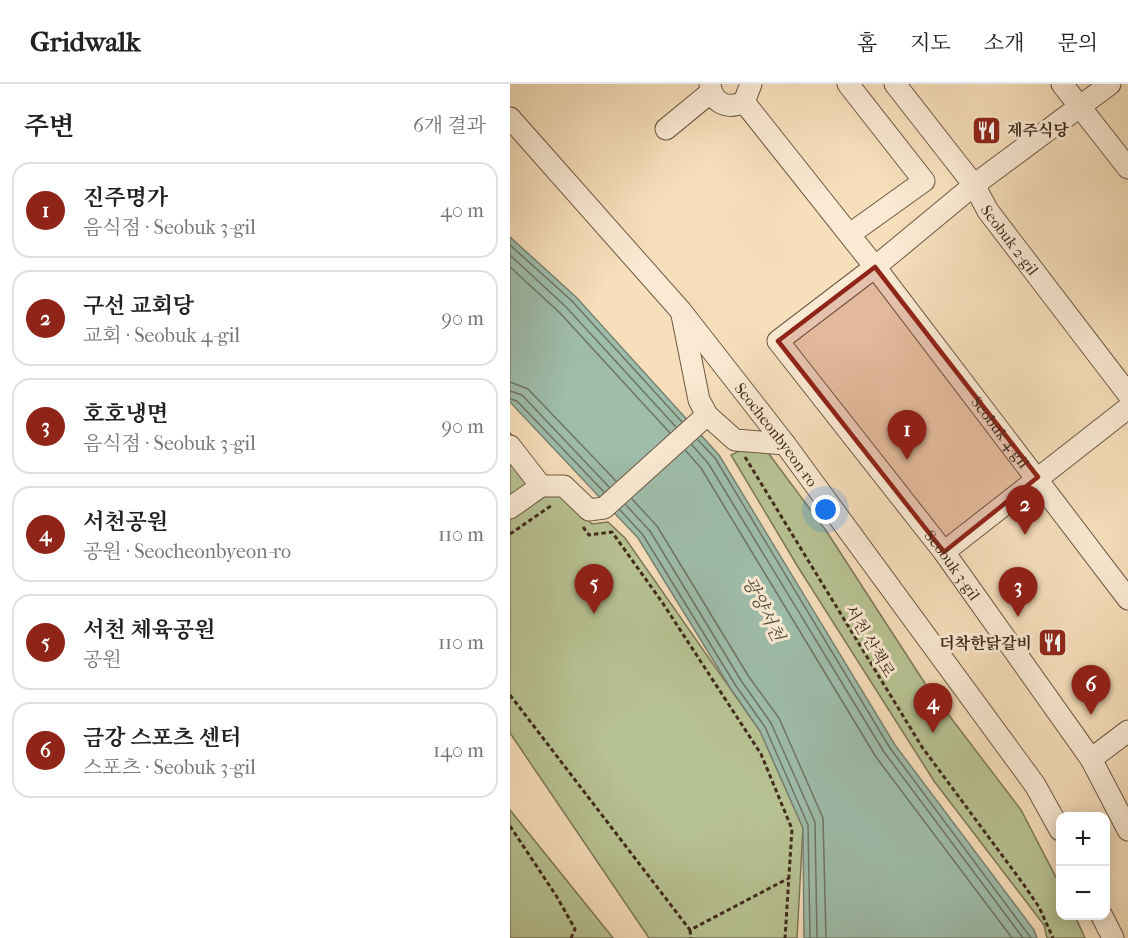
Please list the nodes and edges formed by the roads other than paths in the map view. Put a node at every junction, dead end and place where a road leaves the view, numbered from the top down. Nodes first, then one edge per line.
1 (848, 84) edge
2 (895, 84) edge
3 (1062, 84) edge
4 (1110, 84) edge
5 (711, 88) edge
6 (748, 93) edge
7 (1080, 106) junction
8 (510, 118) edge
9 (666, 129) dead end
10 (1128, 168) edge
11 (974, 185) junction
12 (850, 234) junction
13 (875, 267) junction
14 (681, 311) junction
15 (1128, 394) edge
16 (1128, 408) edge
17 (703, 419) junction
18 (785, 444) junction
19 (510, 446) edge
20 (1038, 477) junction
21 (541, 486) junction
22 (510, 508) edge
23 (944, 552) junction
24 (1128, 598) edge
25 (1128, 731) edge
26 (1091, 759) junction
27 (1056, 823) edge
28 (1128, 830) edge
29 (1104, 920) edge
30 (1113, 938) edge

1 - 12 street
2 - 11 street, Seobuk 2-gil
3 - 7 street
4 - 7 street
5 - 6 street
5 - 9 street
6 - 12 street, Seobuk 4-gil
7 - 10 street
7 - 11 street
8 - 14 street, Seocheonbyeon-ro
11 - 13 street
11 - 15 street, Seobuk 2-gil
12 - 13 street, Seobuk 4-gil
13 - 20 street, Seobuk 4-gil
13 - 23 street, Seobuk 3-gil
14 - 17 street
14 - 18 street, Seocheonbyeon-ro
16 - 20 street
17 - 18 street
17 - 21 street
18 - 27 street, Seocheonbyeon-ro
19 - 21 street
20 - 23 street
20 - 24 street, Seobuk 4-gil
21 - 22 street
23 - 26 street, Seobuk 3-gil
25 - 26 street
26 - 28 street, Seobuk 3-gil
29 - 30 street

